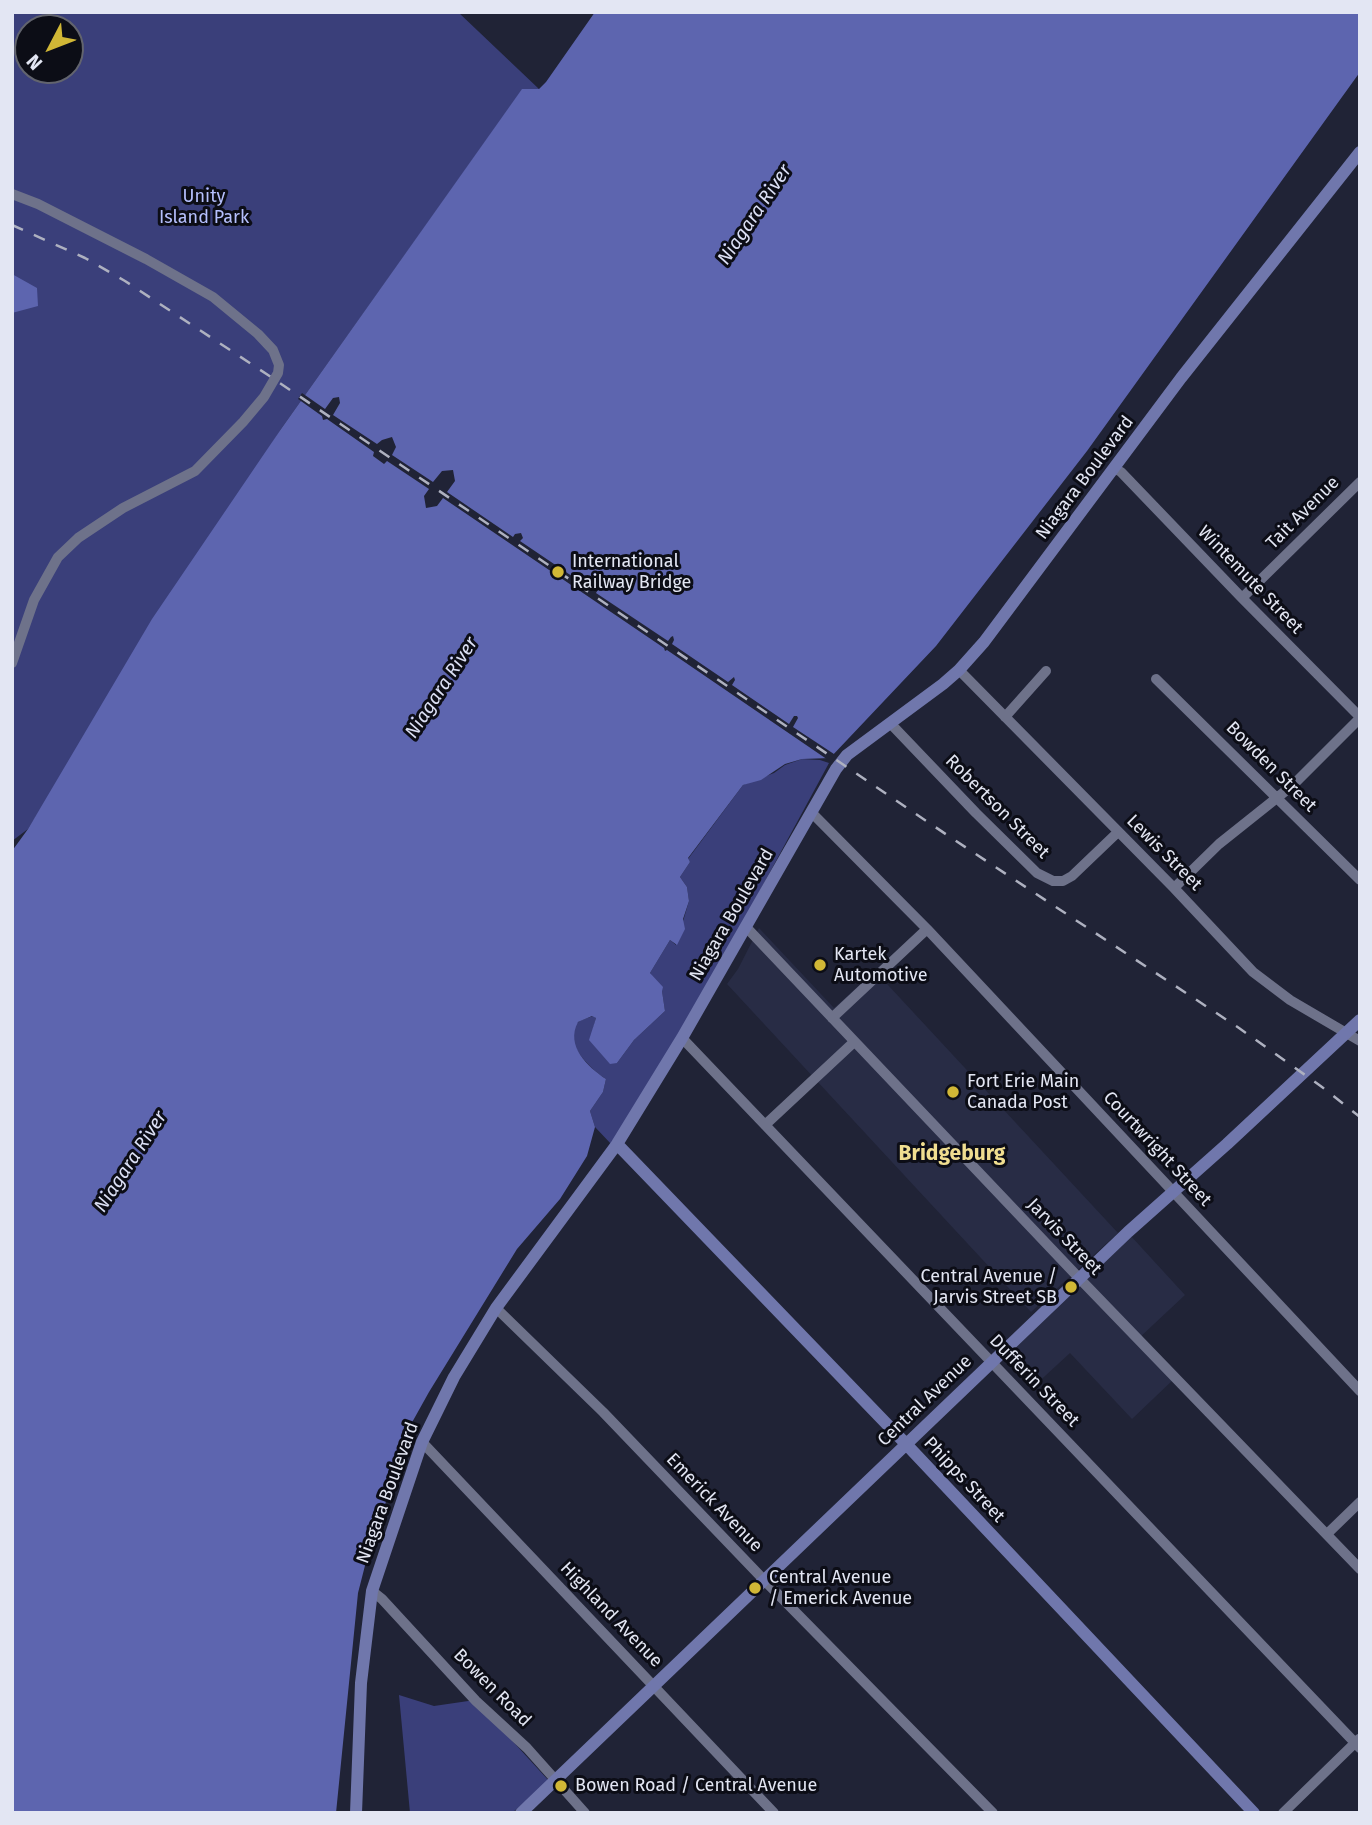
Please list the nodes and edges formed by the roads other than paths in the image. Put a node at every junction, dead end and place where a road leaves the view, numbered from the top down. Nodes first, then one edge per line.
1 (1360, 152) edge
2 (12, 194) edge
3 (1114, 468) junction
4 (1360, 482) edge
5 (1242, 598) junction
6 (12, 663) edge
7 (959, 670) junction
8 (1046, 671) dead end
9 (1157, 680) dead end
10 (1005, 717) junction
11 (1360, 718) edge
12 (890, 723) junction
13 (1278, 798) junction
14 (811, 812) junction
15 (1118, 832) junction
16 (1360, 880) edge
17 (1174, 888) junction
18 (746, 927) junction
19 (927, 929) junction
20 (832, 1018) junction
21 (1358, 1022) edge
22 (682, 1038) junction
23 (1360, 1041) edge
24 (855, 1042) junction
25 (765, 1125) junction
26 (617, 1144) junction
27 (1173, 1192) junction
28 (1079, 1278) junction
29 (496, 1308) junction
30 (992, 1362) junction
31 (1360, 1391) edge
32 (422, 1442) junction
33 (906, 1444) junction
34 (1360, 1502) edge
35 (1327, 1534) junction
36 (1360, 1569) edge
37 (764, 1580) junction
38 (372, 1591) junction
39 (653, 1685) junction
40 (1358, 1743) edge
41 (556, 1780) junction
42 (356, 1813) edge
43 (521, 1813) edge
44 (585, 1813) edge
45 (774, 1813) edge
46 (993, 1813) edge
47 (1254, 1813) edge
48 (1283, 1813) edge

1 - 3 main road, Niagara Boulevard
2 - 6 street
3 - 5 street, Wintemute Street
3 - 7 main road, Niagara Boulevard
4 - 5 street, Tait Avenue
5 - 11 street, Wintemute Street
7 - 10 street, Lewis Street
7 - 12 main road, Niagara Boulevard
8 - 10 street
9 - 13 street, Bowden Street
10 - 15 street, Lewis Street
11 - 13 street
12 - 14 main road, Niagara Boulevard
12 - 15 street, Robertson Street
13 - 16 street, Bowden Street
13 - 17 street
14 - 18 main road, Niagara Boulevard
14 - 19 street, Courtwright Street
15 - 17 street, Lewis Street
17 - 23 street, Lewis Street
18 - 20 street, Jarvis Street
18 - 22 main road, Niagara Boulevard
19 - 20 street
19 - 27 street, Courtwright Street
20 - 24 street, Jarvis Street
21 - 27 main road, Central Avenue
22 - 25 street, Dufferin Street
22 - 26 main road, Niagara Boulevard
24 - 25 street
24 - 28 street, Jarvis Street
25 - 30 street, Dufferin Street
26 - 29 main road, Niagara Boulevard
26 - 33 main road, Phipps Street
27 - 28 main road, Central Avenue
27 - 31 street, Courtwright Street
28 - 30 main road, Central Avenue
28 - 35 street, Jarvis Street
29 - 32 main road, Niagara Boulevard
29 - 37 street, Emerick Avenue
30 - 33 main road, Central Avenue
30 - 40 street, Dufferin Street
32 - 38 main road, Niagara Boulevard
32 - 39 street, Highland Avenue
33 - 37 main road, Central Avenue
33 - 47 main road, Phipps Street
34 - 35 street
35 - 36 street, Jarvis Street
37 - 39 main road, Central Avenue
37 - 46 street, Emerick Avenue
38 - 41 street, Bowen Road
38 - 42 main road, Niagara Boulevard
39 - 41 main road, Central Avenue
39 - 45 street, Highland Avenue
40 - 48 street
41 - 43 main road, Central Avenue
41 - 44 street, Bowen Road

